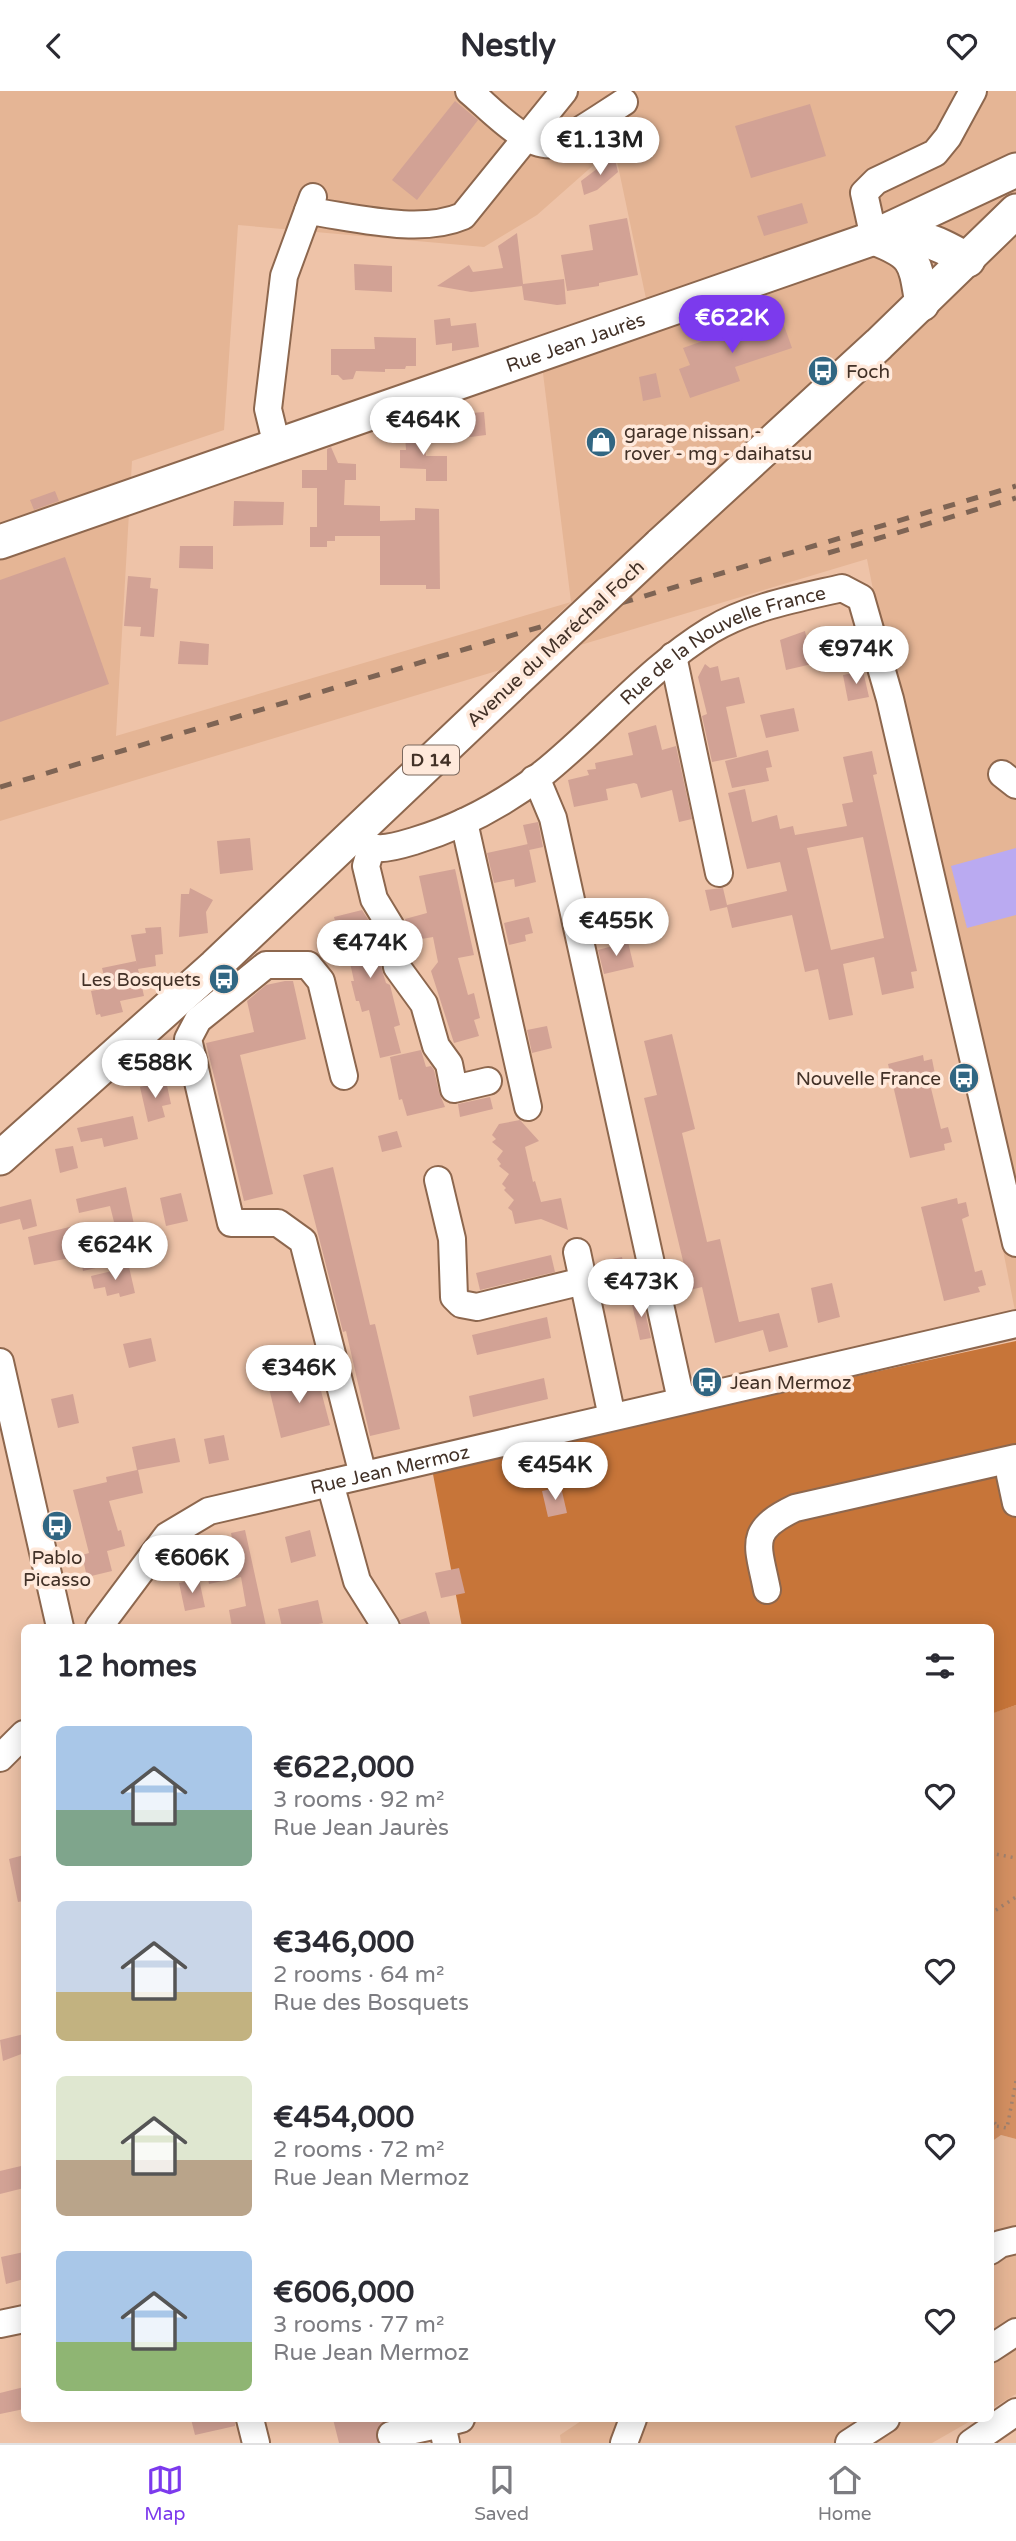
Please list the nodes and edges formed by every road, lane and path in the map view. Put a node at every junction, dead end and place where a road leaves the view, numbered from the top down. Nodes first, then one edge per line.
1 (469, 91) edge
2 (564, 91) edge
3 (973, 91) edge
4 (624, 102) dead end
5 (526, 138) junction
6 (1016, 170) edge
7 (939, 207) junction
8 (1016, 211) edge
9 (874, 238) junction
10 (978, 251) junction
11 (922, 304) junction
12 (277, 446) junction
13 (0, 542) edge
14 (673, 656) junction
15 (534, 779) junction
16 (464, 823) junction
17 (361, 842) junction
18 (719, 873) dead end
19 (344, 1076) dead end
20 (488, 1081) dead end
21 (528, 1107) dead end
22 (0, 1158) edge
23 (438, 1180) dead end
24 (1016, 1243) edge
25 (577, 1252) dead end
26 (583, 1281) junction
27 (1016, 1324) edge
28 (0, 1362) edge
29 (681, 1400) junction
30 (612, 1416) junction
31 (1013, 1467) edge
32 (363, 1475) junction
33 (330, 1483) junction
34 (1016, 1503) edge
35 (767, 1590) dead end
36 (59, 1624) edge
37 (101, 1624) edge
38 (384, 1624) edge
39 (21, 1737) edge
40 (0, 1758) edge
41 (994, 1854) edge
42 (1016, 1858) edge
43 (1016, 1897) edge
44 (994, 1911) edge
45 (1016, 2081) edge
46 (994, 2122) edge
47 (994, 2126) edge
48 (997, 2126) junction
49 (1016, 2241) edge
50 (994, 2248) edge
51 (21, 2320) edge
52 (0, 2324) edge
53 (1016, 2332) edge
54 (994, 2346) edge
55 (1016, 2412) edge
56 (251, 2422) edge
57 (631, 2422) edge
58 (881, 2422) edge
59 (450, 2428) edge
60 (391, 2435) dead end
61 (256, 2443) edge
62 (624, 2443) edge
63 (849, 2443) edge
64 (971, 2443) edge

1 - 5 street
2 - 5 street
3 - 9 street
4 - 5 street
5 - 12 street
6 - 7 main road
7 - 9 main road
7 - 10 main road
8 - 10 main road, Avenue du Maréchal Foch / D 14
9 - 10 main road
9 - 11 main road
9 - 12 main road, Rue Jean Jaurès
10 - 11 main road, Avenue du Maréchal Foch / D 14
11 - 17 main road, Avenue du Maréchal Foch / D 14, bridge
12 - 13 main road, Rue Jean Jaurès
14 - 15 street, Rue de la Nouvelle France
14 - 18 street
14 - 24 street, Rue de la Nouvelle France
15 - 16 street, Rue de la Nouvelle France
15 - 29 street
16 - 17 street, Rue de la Nouvelle France
16 - 21 street
17 - 20 street
17 - 22 main road, Avenue du Maréchal Foch / D 14
19 - 32 street
23 - 26 street
25 - 26 street
26 - 30 street
27 - 29 street, Rue Jean Mermoz
28 - 36 street
29 - 30 street, Rue Jean Mermoz
30 - 32 street, Rue Jean Mermoz
31 - 34 street
31 - 35 street
32 - 33 street, Rue Jean Mermoz
33 - 37 street, Rue Jean Mermoz
33 - 38 street
39 - 40 street
41 - 42 path
43 - 44 path
45 - 48 path
46 - 48 path
47 - 48 path
49 - 50 street
51 - 52 street
53 - 54 street
55 - 64 street
56 - 61 street
57 - 62 street
58 - 63 street
59 - 60 street

